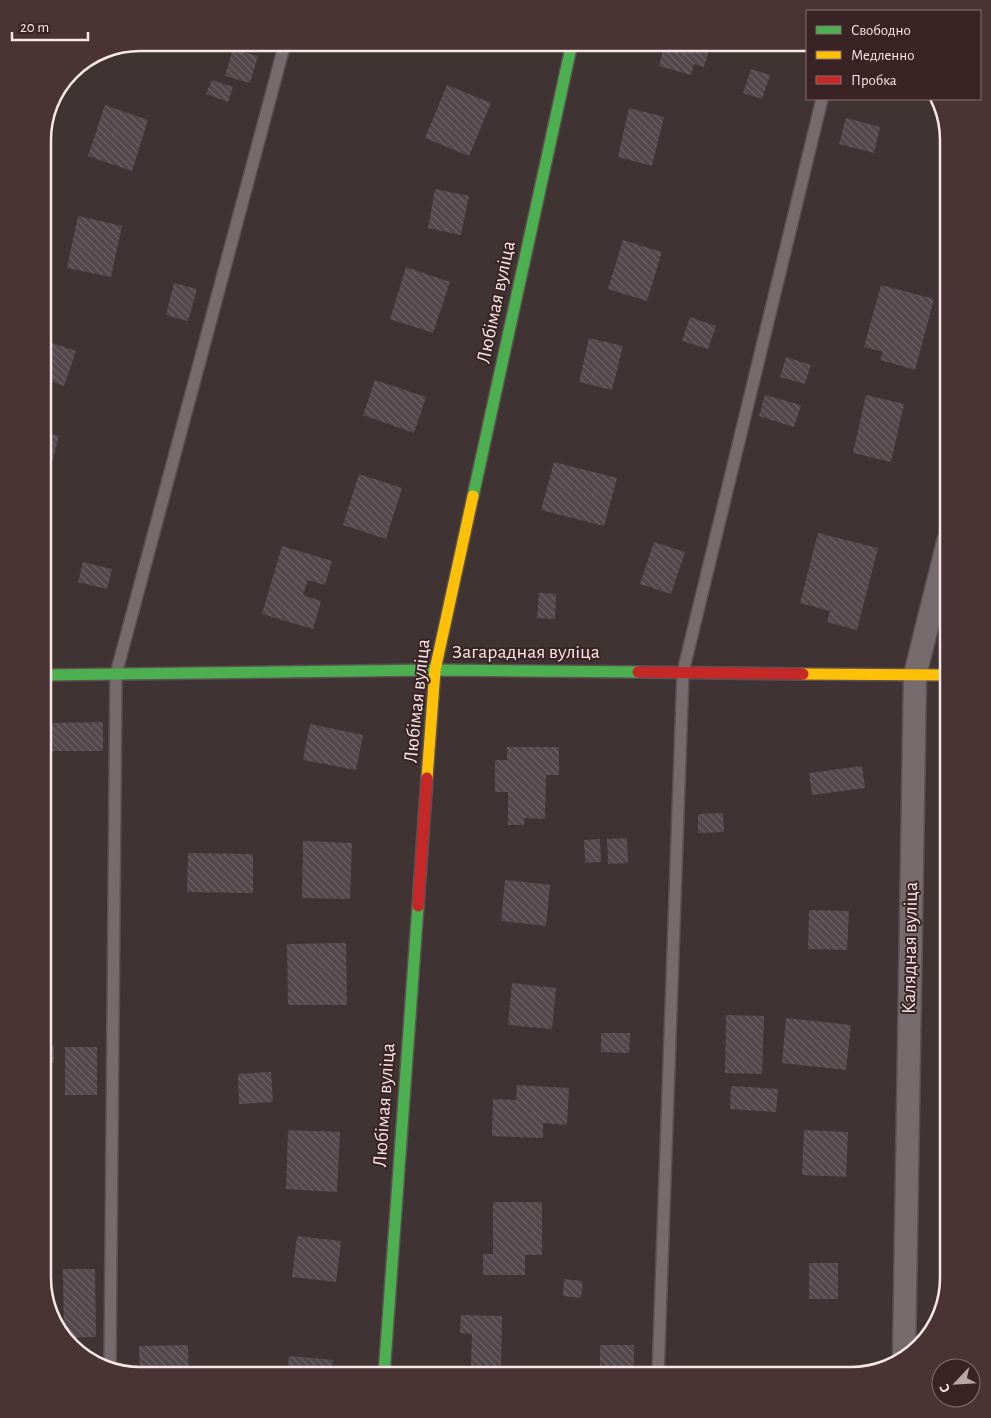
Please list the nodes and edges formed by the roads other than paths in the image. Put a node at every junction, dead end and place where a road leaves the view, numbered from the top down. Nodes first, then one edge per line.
1 (283, 51) edge
2 (570, 51) edge
3 (822, 100) edge
4 (940, 574) edge
5 (435, 670) junction
6 (684, 672) junction
7 (116, 674) junction
8 (51, 675) edge
9 (915, 675) junction
10 (940, 675) edge
11 (904, 1349) edge
12 (110, 1361) edge
13 (385, 1367) edge
14 (658, 1367) edge

1 - 7 lane
2 - 5 street, Любімая вуліца
3 - 6 lane
4 - 9 street, Калядная вуліца
5 - 6 street, Загарадная вуліца
5 - 7 street, Загарадная вуліца
5 - 13 street, Любімая вуліца
6 - 9 street, Загарадная вуліца
6 - 14 lane
7 - 8 street, Загарадная вуліца
7 - 12 lane
9 - 10 street, Загарадная вуліца
9 - 11 street, Калядная вуліца

